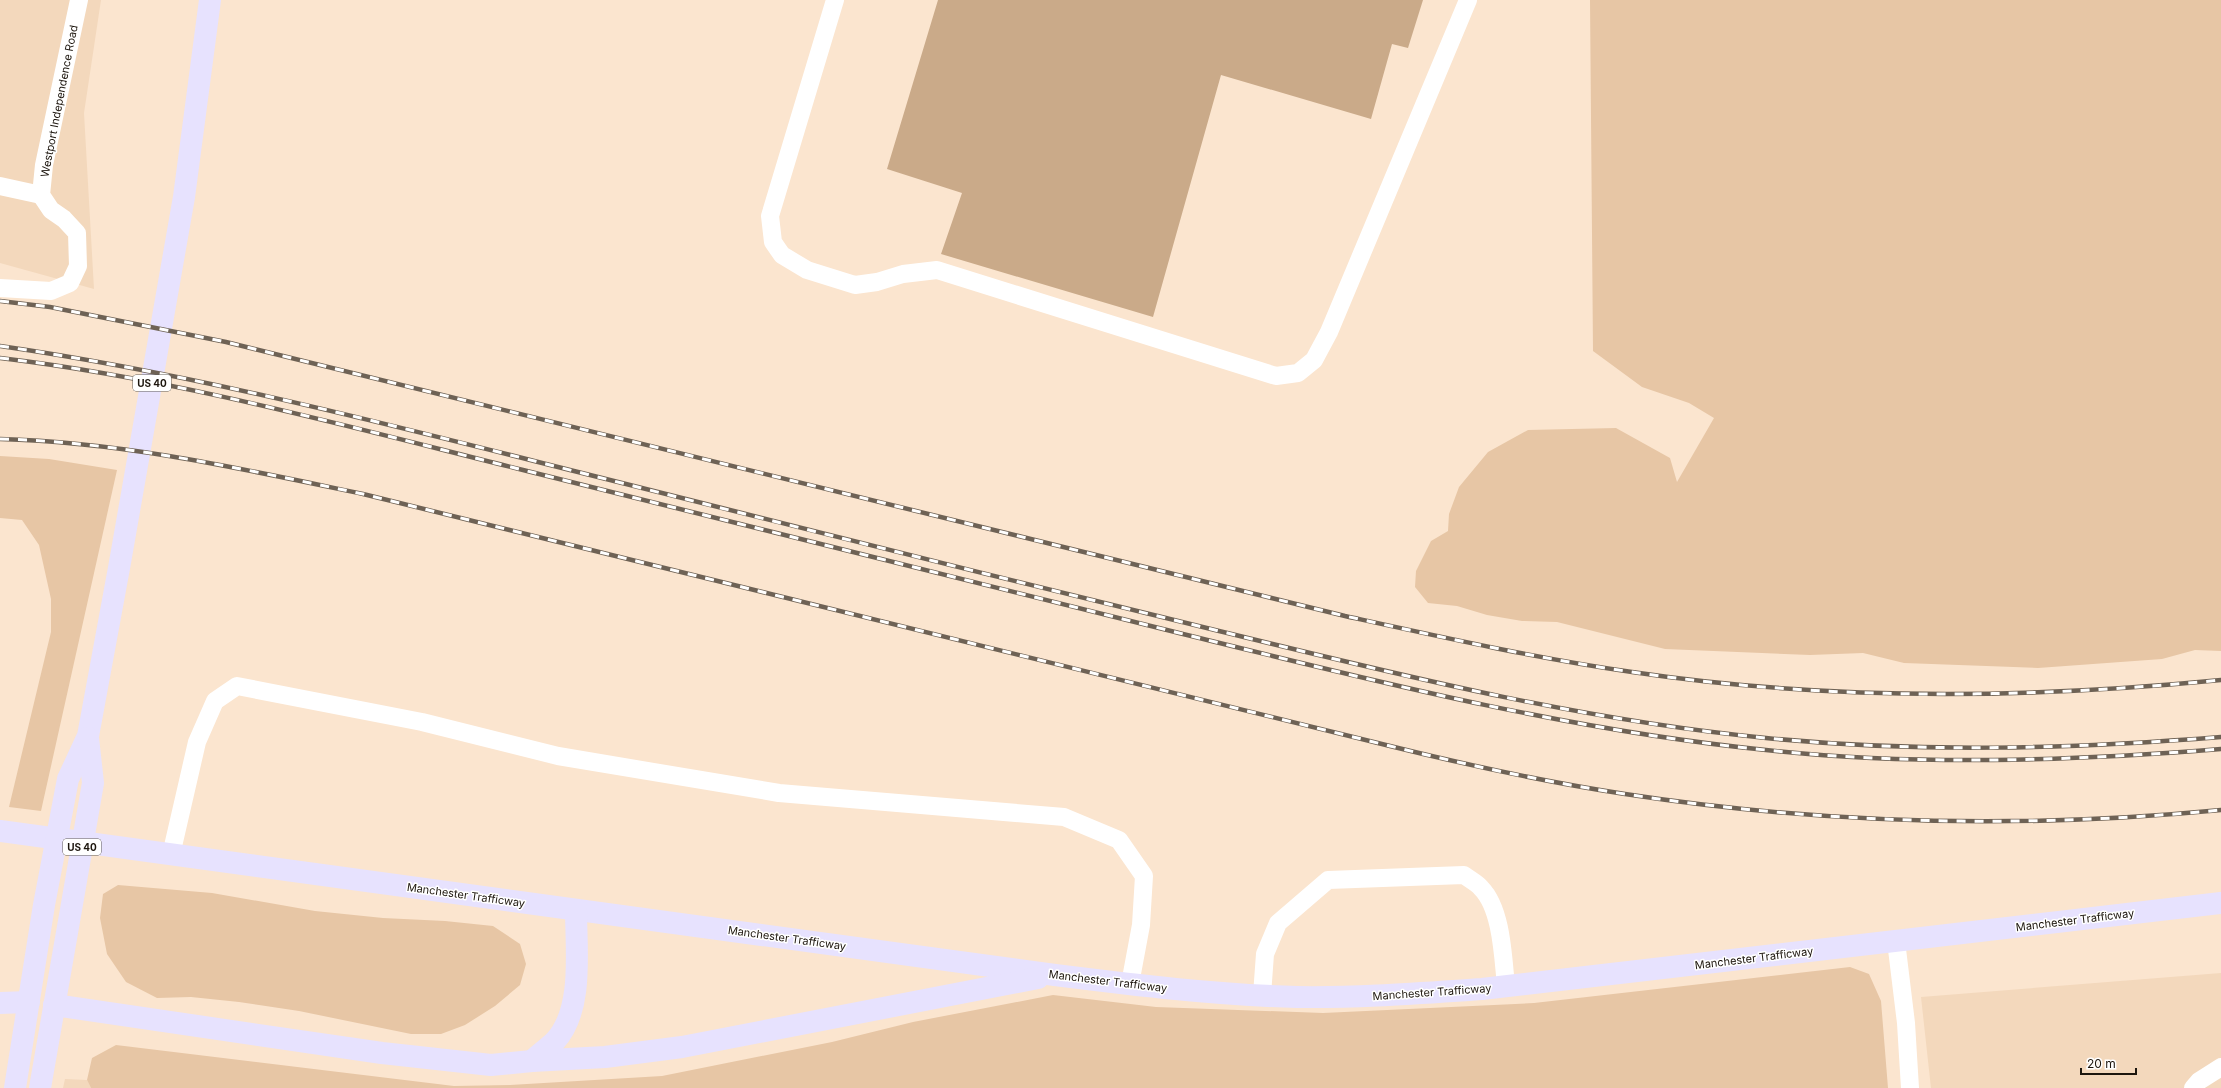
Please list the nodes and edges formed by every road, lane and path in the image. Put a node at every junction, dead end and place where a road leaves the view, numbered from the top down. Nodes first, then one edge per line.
1 (79, 0) edge
2 (210, 0) edge
3 (835, 0) edge
4 (1468, 0) edge
5 (0, 186) edge
6 (42, 195) junction
7 (0, 288) edge
8 (88, 736) junction
9 (0, 831) edge
10 (171, 854) junction
11 (2221, 903) edge
12 (576, 910) junction
13 (1896, 941) junction
14 (1055, 975) junction
15 (1130, 984) junction
16 (1506, 986) junction
17 (1262, 995) junction
18 (29, 1002) junction
19 (0, 1003) edge
20 (54, 1005) junction
21 (532, 1060) junction
22 (2221, 1067) edge
23 (15, 1088) edge
24 (40, 1088) edge
25 (1910, 1088) edge
26 (2193, 1088) edge

1 - 6 street, Westport Independence Road
2 - 8 main road, US 40
3 - 4 street
5 - 6 street
6 - 7 street
8 - 18 main road, US 40
8 - 20 main road, US 40
9 - 10 main road, Manchester Trafficway
10 - 12 main road, Manchester Trafficway
10 - 15 street
11 - 13 main road, Manchester Trafficway
12 - 14 main road, Manchester Trafficway
12 - 21 main road
13 - 16 main road, Manchester Trafficway
13 - 25 street
14 - 15 main road, Manchester Trafficway
14 - 21 main road
15 - 17 main road, Manchester Trafficway
16 - 17 main road, Manchester Trafficway
16 - 17 street
18 - 19 main road
18 - 23 main road, US 40
20 - 21 main road
20 - 24 main road, US 40
22 - 26 street

